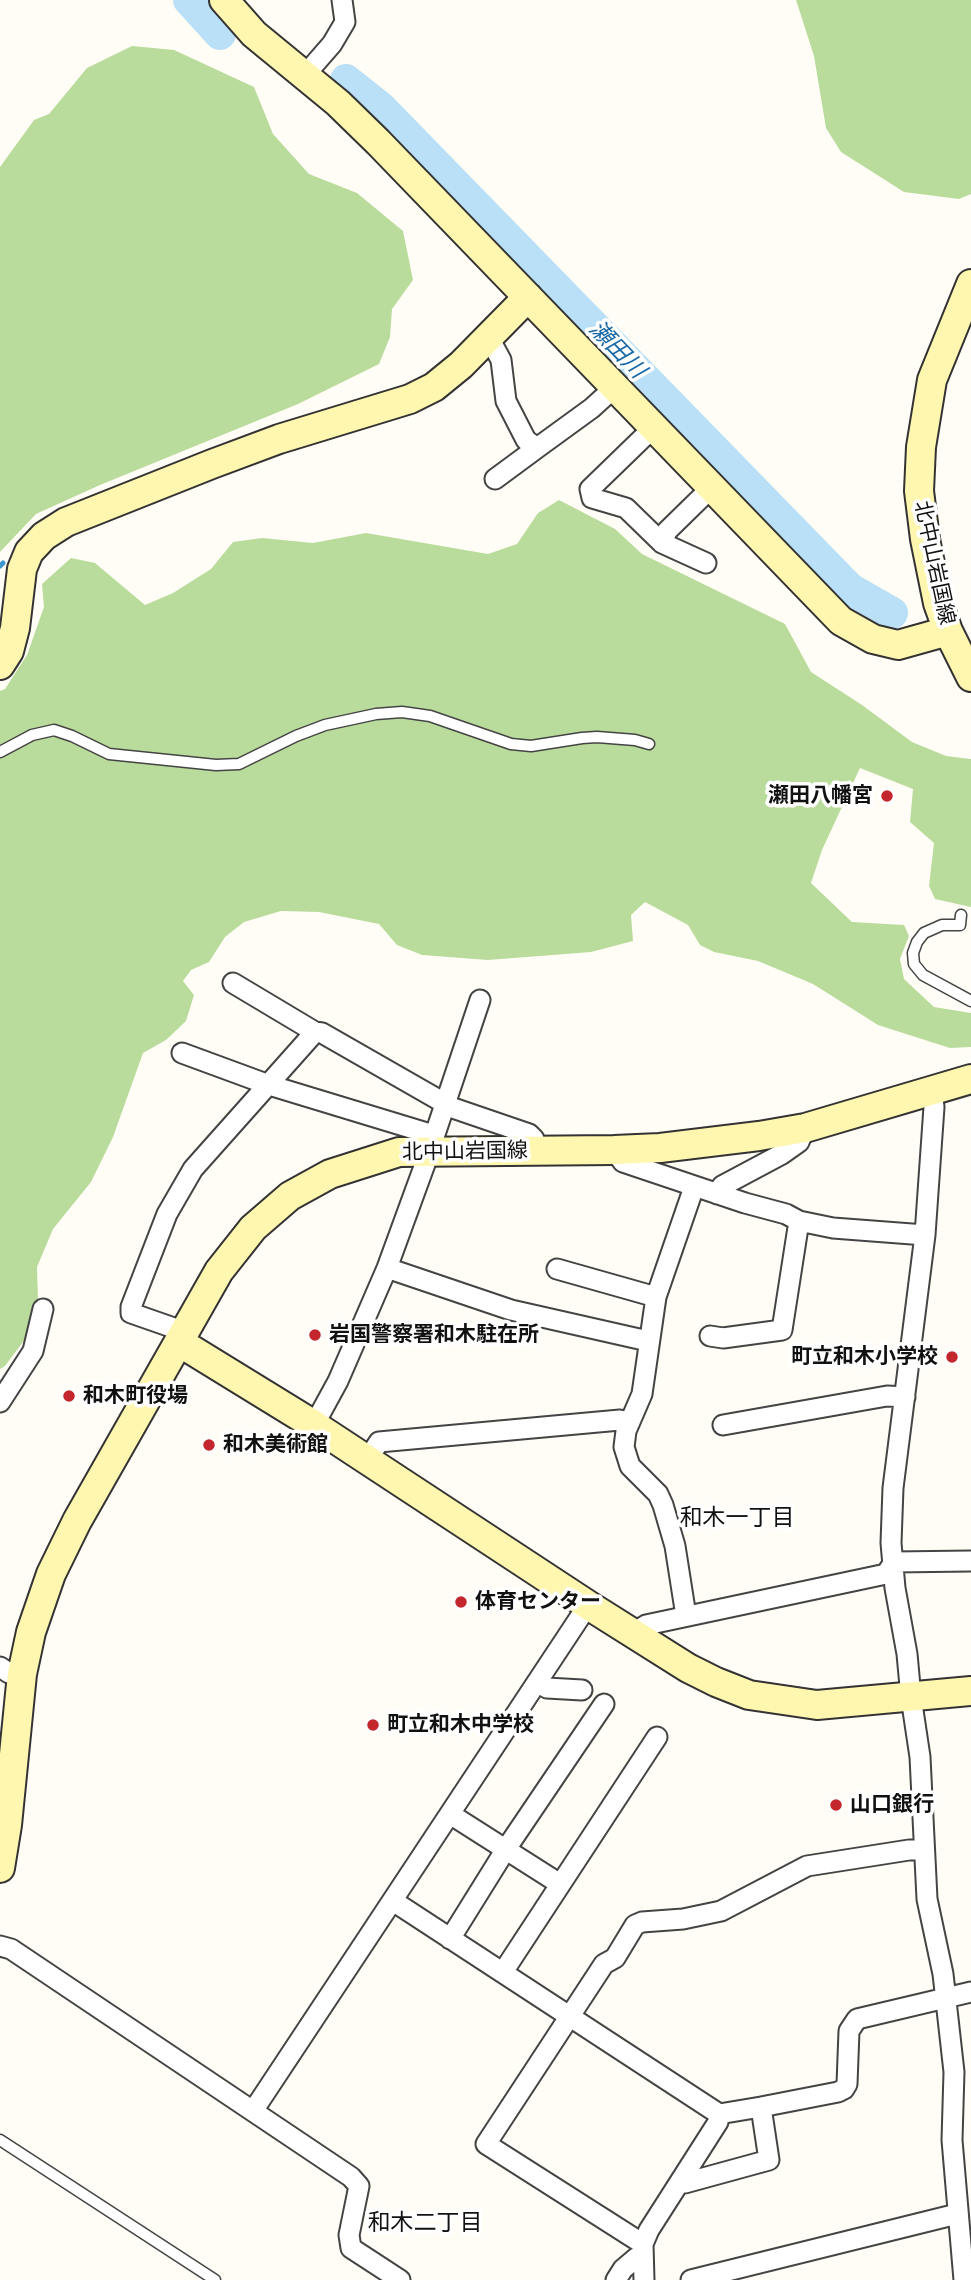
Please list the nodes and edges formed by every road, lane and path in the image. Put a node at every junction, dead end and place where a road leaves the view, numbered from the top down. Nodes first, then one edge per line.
1 (224, 0) edge
2 (342, 0) edge
3 (305, 75) junction
4 (971, 284) edge
5 (528, 296) junction
6 (486, 339) junction
7 (615, 387) junction
8 (654, 427) junction
9 (537, 448) junction
10 (495, 479) dead end
11 (712, 487) junction
12 (662, 542) junction
13 (706, 563) dead end
14 (948, 631) junction
15 (0, 666) edge
16 (971, 677) edge
17 (649, 744) dead end
18 (0, 752) edge
19 (961, 915) dead end
20 (233, 983) dead end
21 (480, 1000) dead end
22 (971, 1001) edge
23 (316, 1032) junction
24 (182, 1053) dead end
25 (971, 1079) edge
26 (269, 1086) junction
27 (932, 1091) junction
28 (446, 1104) junction
29 (805, 1128) junction
30 (432, 1144) junction
31 (537, 1150) junction
32 (614, 1150) junction
33 (694, 1187) junction
34 (717, 1194) junction
35 (799, 1221) junction
36 (925, 1235) junction
37 (387, 1268) junction
38 (557, 1269) dead end
39 (656, 1297) junction
40 (43, 1309) dead end
41 (710, 1336) dead end
42 (648, 1340) junction
43 (179, 1342) junction
44 (905, 1397) junction
45 (0, 1402) edge
46 (629, 1423) junction
47 (314, 1425) junction
48 (723, 1425) dead end
49 (367, 1460) junction
50 (971, 1561) edge
51 (894, 1562) junction
52 (588, 1605) junction
53 (686, 1616) junction
54 (633, 1633) junction
55 (11, 1671) edge
56 (537, 1682) junction
57 (582, 1690) dead end
58 (971, 1692) edge
59 (911, 1697) junction
60 (604, 1704) dead end
61 (657, 1737) dead end
62 (450, 1814) junction
63 (506, 1849) junction
64 (924, 1850) junction
65 (0, 1868) edge
66 (560, 1884) junction
67 (393, 1901) junction
68 (450, 1938) junction
69 (0, 1946) edge
70 (503, 1972) junction
71 (971, 1992) edge
72 (946, 1997) junction
73 (570, 2016) junction
74 (761, 2108) junction
75 (253, 2111) junction
76 (719, 2114) junction
77 (0, 2140) edge
78 (681, 2181) junction
79 (957, 2214) junction
80 (643, 2250) junction
81 (215, 2280) edge
82 (398, 2280) edge
83 (616, 2280) edge
84 (644, 2280) edge
85 (691, 2280) edge
86 (964, 2280) edge

1 - 3 street
2 - 3 street
3 - 5 street
4 - 14 street, 北中山岩国線
5 - 6 street
5 - 7 street
6 - 9 street
6 - 15 street
7 - 8 street
7 - 9 street
8 - 11 street
8 - 12 street
9 - 10 street
11 - 12 street
11 - 14 street
12 - 13 street
14 - 16 street, 北中山岩国線
17 - 18 lane
19 - 22 lane
20 - 23 street
21 - 28 street
23 - 26 street
23 - 28 street
24 - 26 street
25 - 27 street, 北中山岩国線
26 - 30 street
26 - 43 street
27 - 29 street, 北中山岩国線
27 - 36 street
28 - 30 street
28 - 31 street
29 - 32 street, 北中山岩国線
29 - 34 street
30 - 31 street, 北中山岩国線
30 - 37 street
30 - 43 street, 北中山岩国線
31 - 32 street, 北中山岩国線
32 - 33 street
33 - 34 street
33 - 39 street
34 - 35 street
35 - 36 street
35 - 41 street
36 - 44 street
37 - 42 street
37 - 47 street
38 - 39 street
39 - 42 street
40 - 45 street
42 - 46 street
43 - 47 street
43 - 55 street, 北中山岩国線
44 - 48 street
44 - 51 street
46 - 49 street
46 - 53 street
47 - 49 street
49 - 52 street
50 - 51 street
51 - 53 street
51 - 59 street
52 - 54 street
52 - 56 street
53 - 54 street
54 - 59 street
55 - 65 street, 北中山岩国線
56 - 57 street
56 - 62 street
58 - 59 street
59 - 64 street
60 - 63 street
61 - 66 street
62 - 63 street
62 - 67 street
63 - 66 street
63 - 68 street
64 - 72 street
64 - 73 street
66 - 70 street
67 - 68 street
67 - 75 street
68 - 70 street
69 - 75 street
70 - 73 street
71 - 72 street
72 - 74 street
72 - 79 street
73 - 76 street
73 - 80 street
74 - 76 street
74 - 78 street
75 - 82 street
76 - 78 street
77 - 81 lane
78 - 80 street
79 - 85 street
79 - 86 street
80 - 83 street
80 - 84 street

